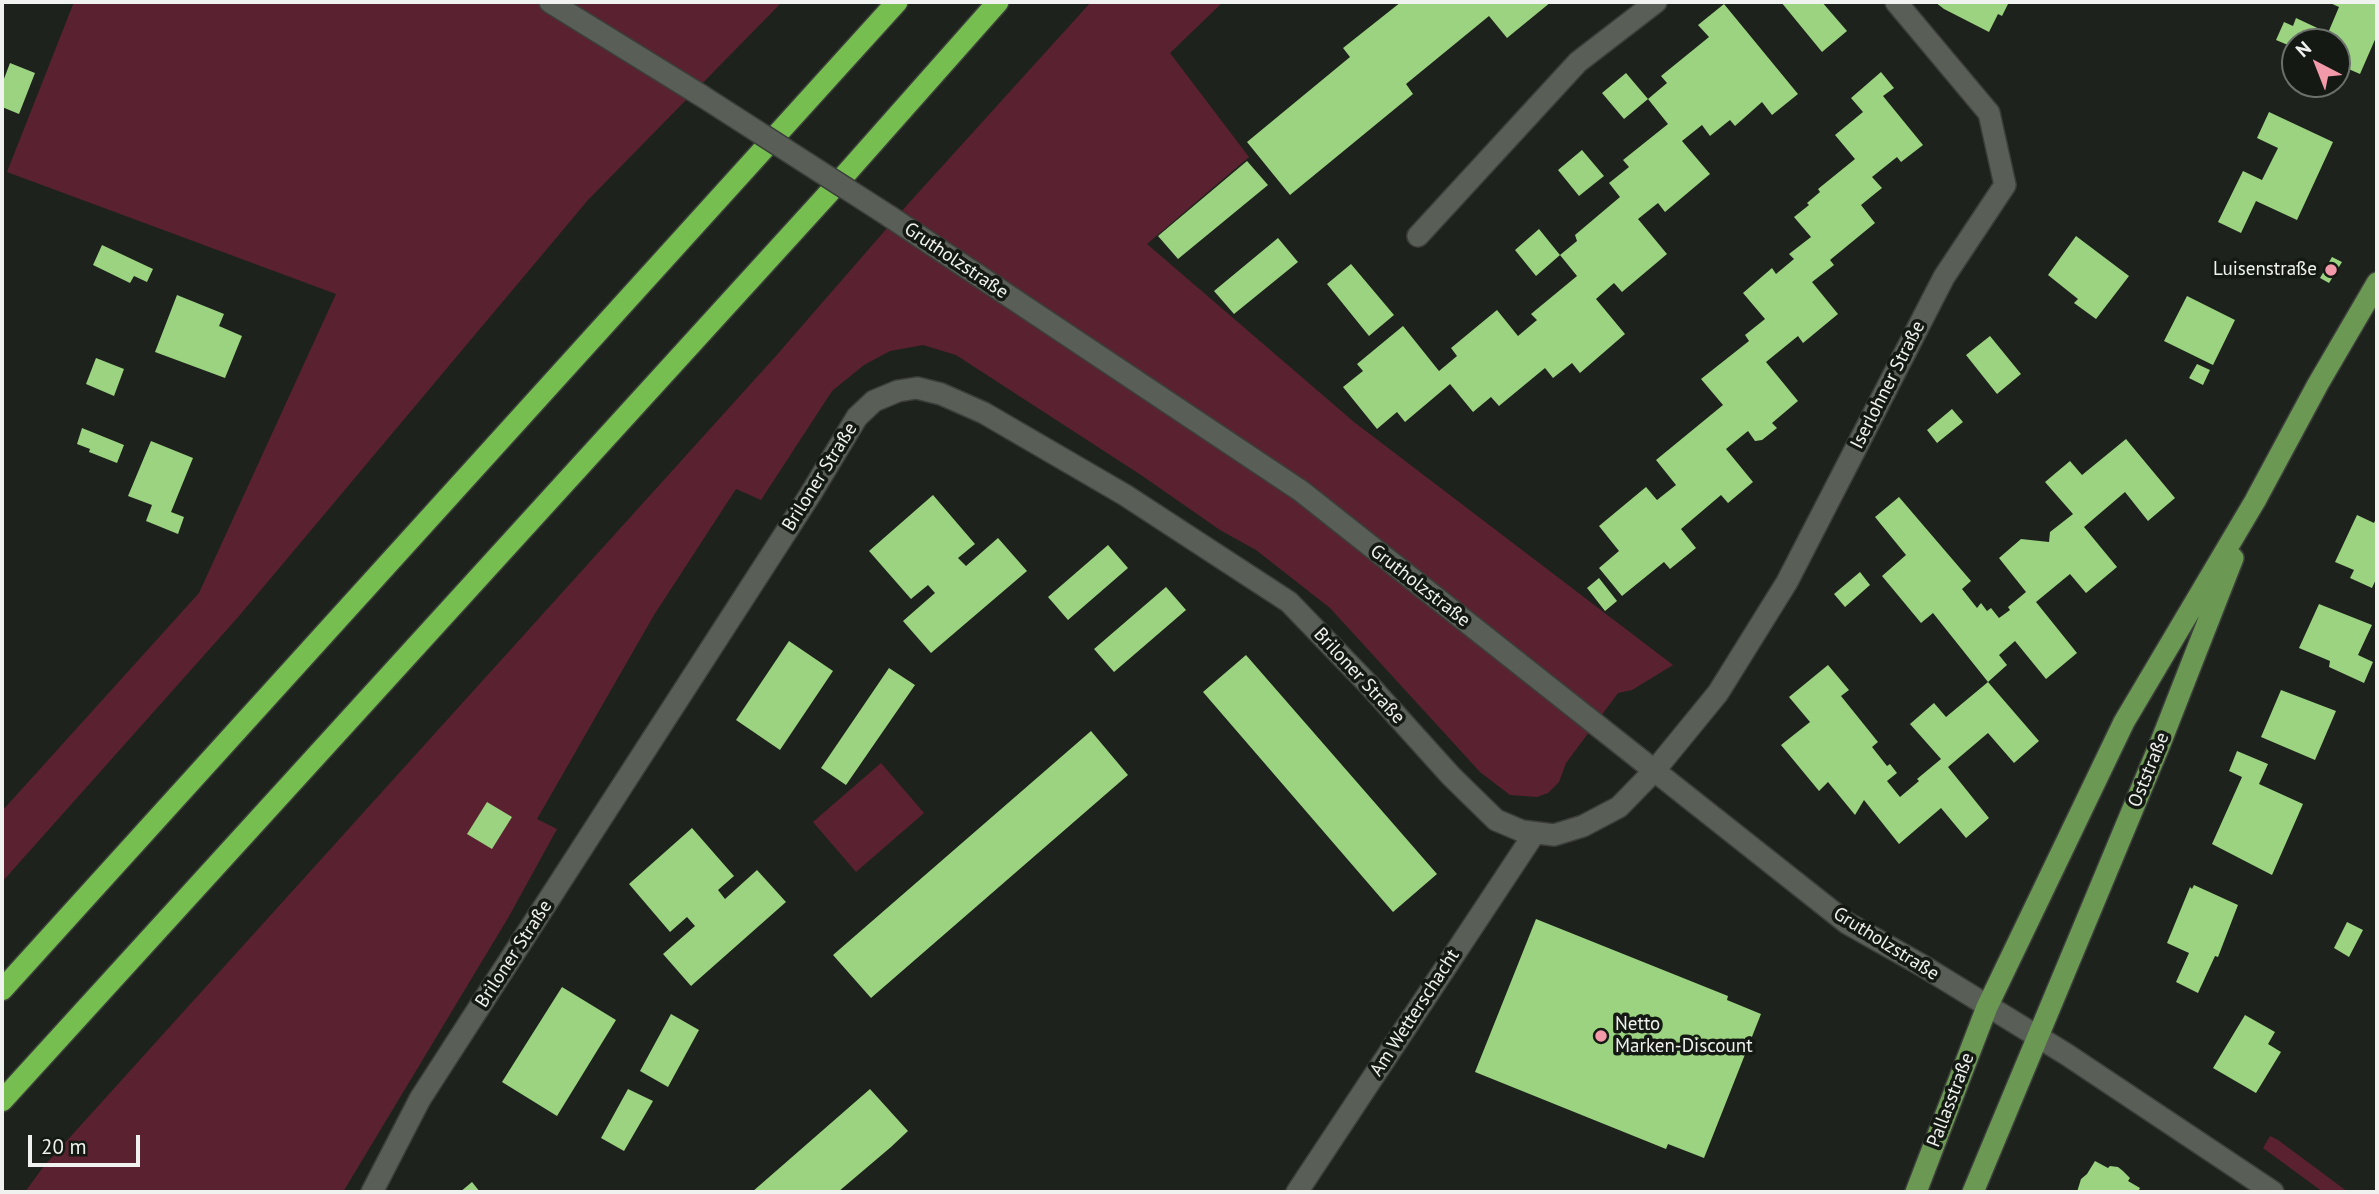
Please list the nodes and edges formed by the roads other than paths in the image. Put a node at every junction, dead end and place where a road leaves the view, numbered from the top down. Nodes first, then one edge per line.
1 (550, 2) edge
2 (897, 2) edge
3 (998, 2) edge
4 (1656, 2) edge
5 (1896, 2) edge
6 (1418, 236) dead end
7 (2377, 283) edge
8 (2255, 501) junction
9 (1655, 770) junction
10 (1534, 834) junction
11 (2, 990) edge
12 (1987, 1007) junction
13 (2037, 1037) junction
14 (2, 1101) edge
15 (372, 1192) edge
16 (1297, 1192) edge
17 (1916, 1192) edge
18 (1973, 1192) edge
19 (2273, 1192) edge

1 - 9 street, Grutholzstraße, bridge
2 - 11 highway
3 - 14 highway
4 - 6 street
5 - 9 street, Iserlohner Straße
7 - 8 main road, Oststraße
8 - 12 main road, Oststraße
8 - 13 main road, Oststraße
9 - 10 street, Briloner Straße
9 - 12 street, Grutholzstraße
10 - 15 street, Briloner Straße
10 - 16 street, Am Wetterschacht
12 - 13 street, Grutholzstraße
12 - 17 main road, Pallasstraße
13 - 18 main road
13 - 19 street, Grutholzstraße

